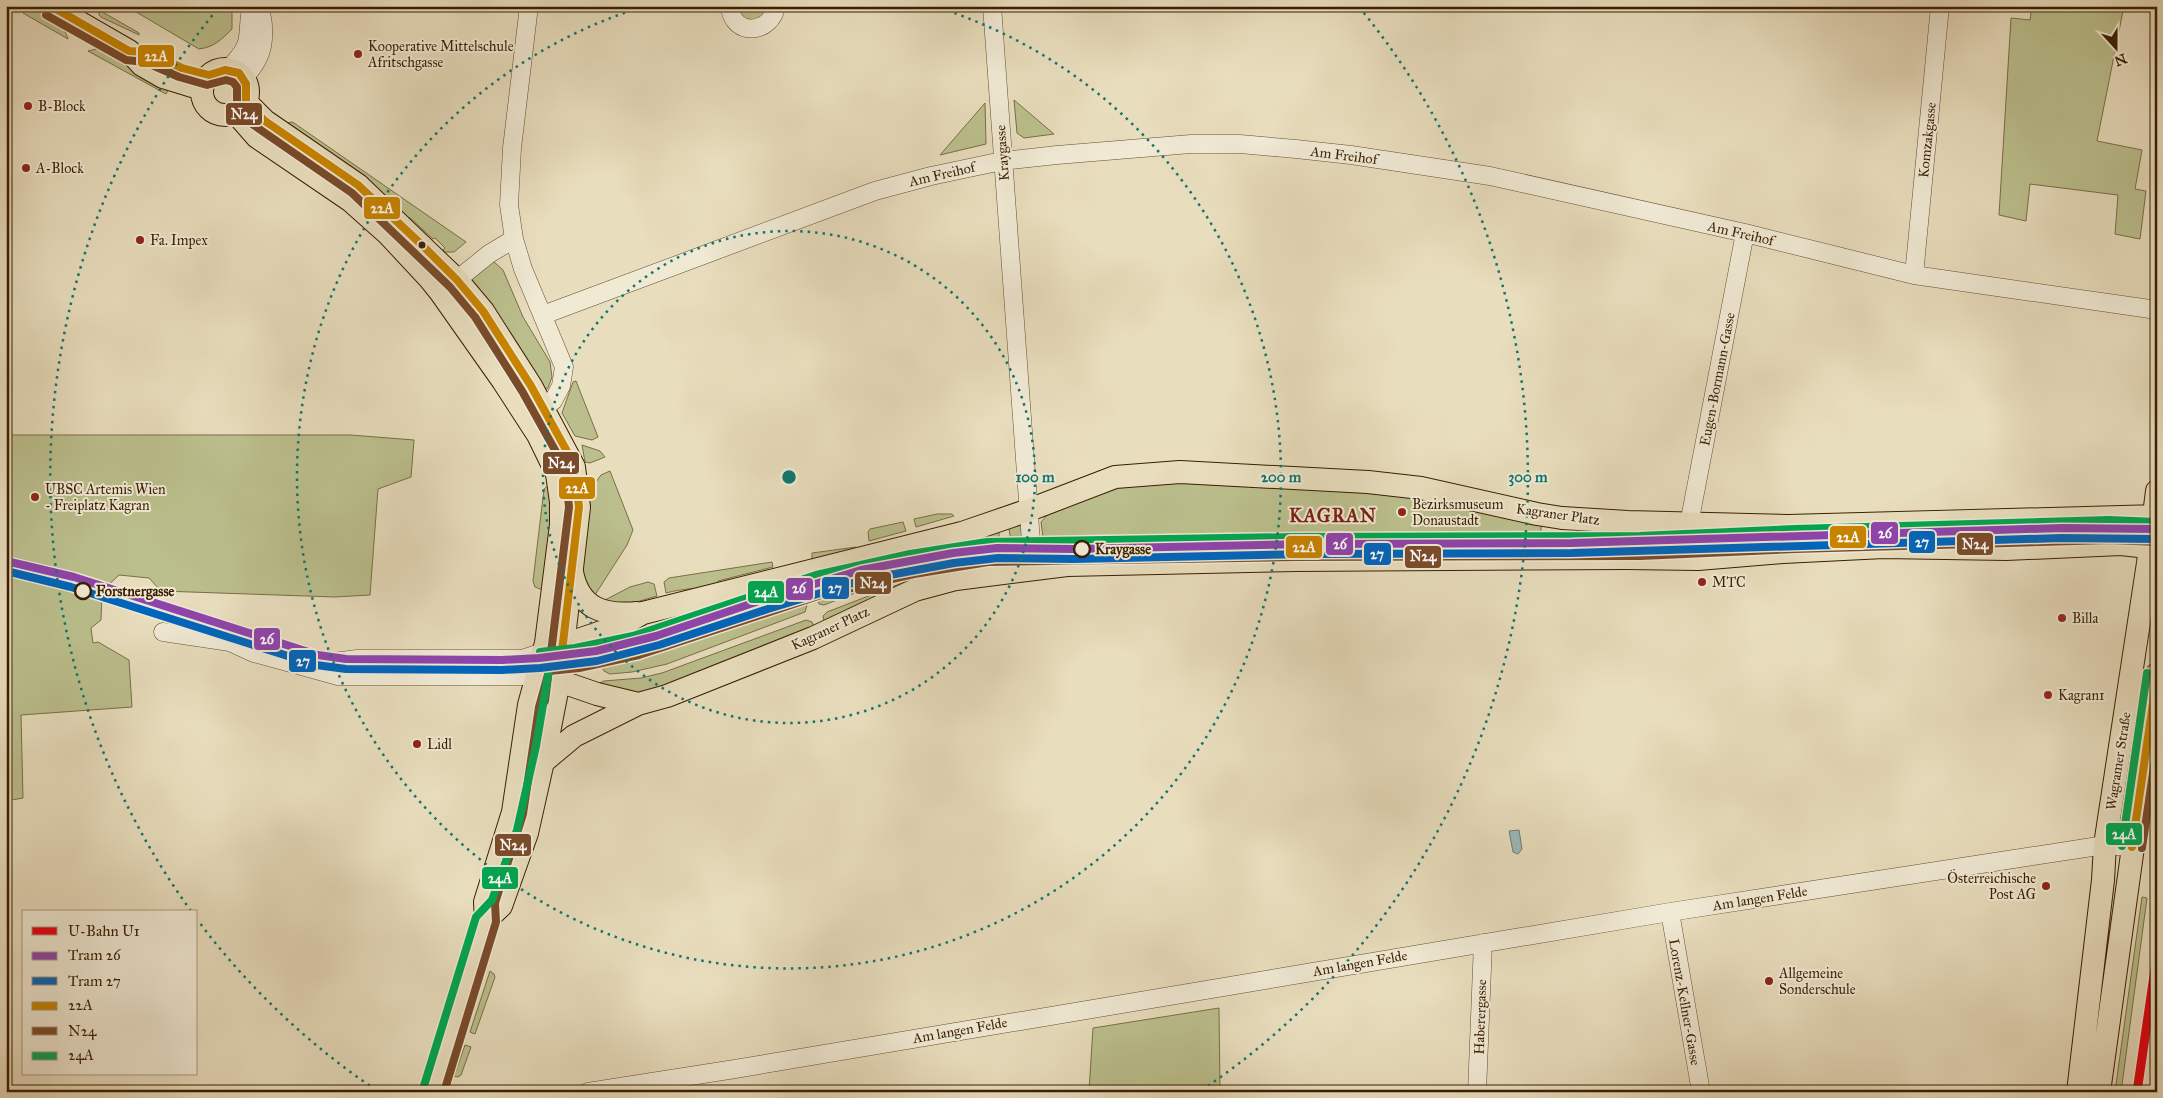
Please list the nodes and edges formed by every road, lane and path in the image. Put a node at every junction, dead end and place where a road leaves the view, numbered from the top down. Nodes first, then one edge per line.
1 (51, 6) edge
2 (252, 6) edge
3 (258, 6) edge
4 (529, 6) edge
5 (730, 6) edge
6 (776, 6) edge
7 (992, 6) edge
8 (1940, 6) edge
9 (221, 78) junction
10 (241, 108) junction
11 (1002, 161) junction
12 (1745, 233) junction
13 (514, 239) junction
14 (1914, 274) junction
15 (449, 286) junction
16 (2157, 310) edge
17 (543, 315) junction
18 (536, 414) junction
19 (2157, 491) edge
20 (1029, 510) junction
21 (2155, 516) edge
22 (1689, 524) junction
23 (2154, 548) edge
24 (1033, 569) junction
25 (571, 570) junction
26 (644, 613) junction
27 (163, 632) dead end
28 (551, 663) junction
29 (306, 666) junction
30 (2157, 674) edge
31 (638, 704) junction
32 (543, 762) junction
33 (2104, 845) junction
34 (2132, 847) junction
35 (1670, 912) junction
36 (486, 920) junction
37 (1483, 942) junction
38 (433, 1092) edge
39 (588, 1092) edge
40 (1477, 1092) edge
41 (1700, 1092) edge
42 (2078, 1092) edge
43 (2099, 1092) edge

1 - 9 main road
2 - 9 street
3 - 9 street
4 - 13 street
5 - 6 street
7 - 11 street, Kraygasse
8 - 14 street, Komzakgasse
9 - 10 main road
9 - 10 main road
10 - 15 main road
11 - 12 street, Am Freihof
11 - 17 street, Am Freihof
11 - 20 street, Kraygasse
12 - 14 street, Am Freihof
12 - 22 street, Eugen-Bormann-Gasse
13 - 15 street
13 - 17 street
14 - 16 street, Am Freihof
15 - 18 main road
17 - 18 street
18 - 25 main road
18 - 28 main road
19 - 21 main road, Wagramer Straße
20 - 22 main road, Kagraner Platz
20 - 24 street, Kraygasse
20 - 26 main road, Kagraner Platz
21 - 22 main road, Kagraner Platz
21 - 23 main road, Wagramer Straße
23 - 24 main road, Kagraner Platz
23 - 33 main road, Wagramer Straße
24 - 31 main road, Kagraner Platz
25 - 26 main road
25 - 28 main road
26 - 28 main road, Kagraner Platz
27 - 29 street
28 - 29 street
28 - 29 street
28 - 31 main road, Kagraner Platz
28 - 32 main road
28 - 36 main road
30 - 34 main road, Wagramer Straße
31 - 32 main road
32 - 36 main road
33 - 34 street, Am langen Felde
33 - 35 street, Am langen Felde
33 - 42 main road, Wagramer Straße
34 - 43 main road, Wagramer Straße
35 - 37 street, Am langen Felde
35 - 41 street, Lorenz-Kellner-Gasse
36 - 38 main road
37 - 39 street, Am langen Felde
37 - 40 street, Haberergasse

